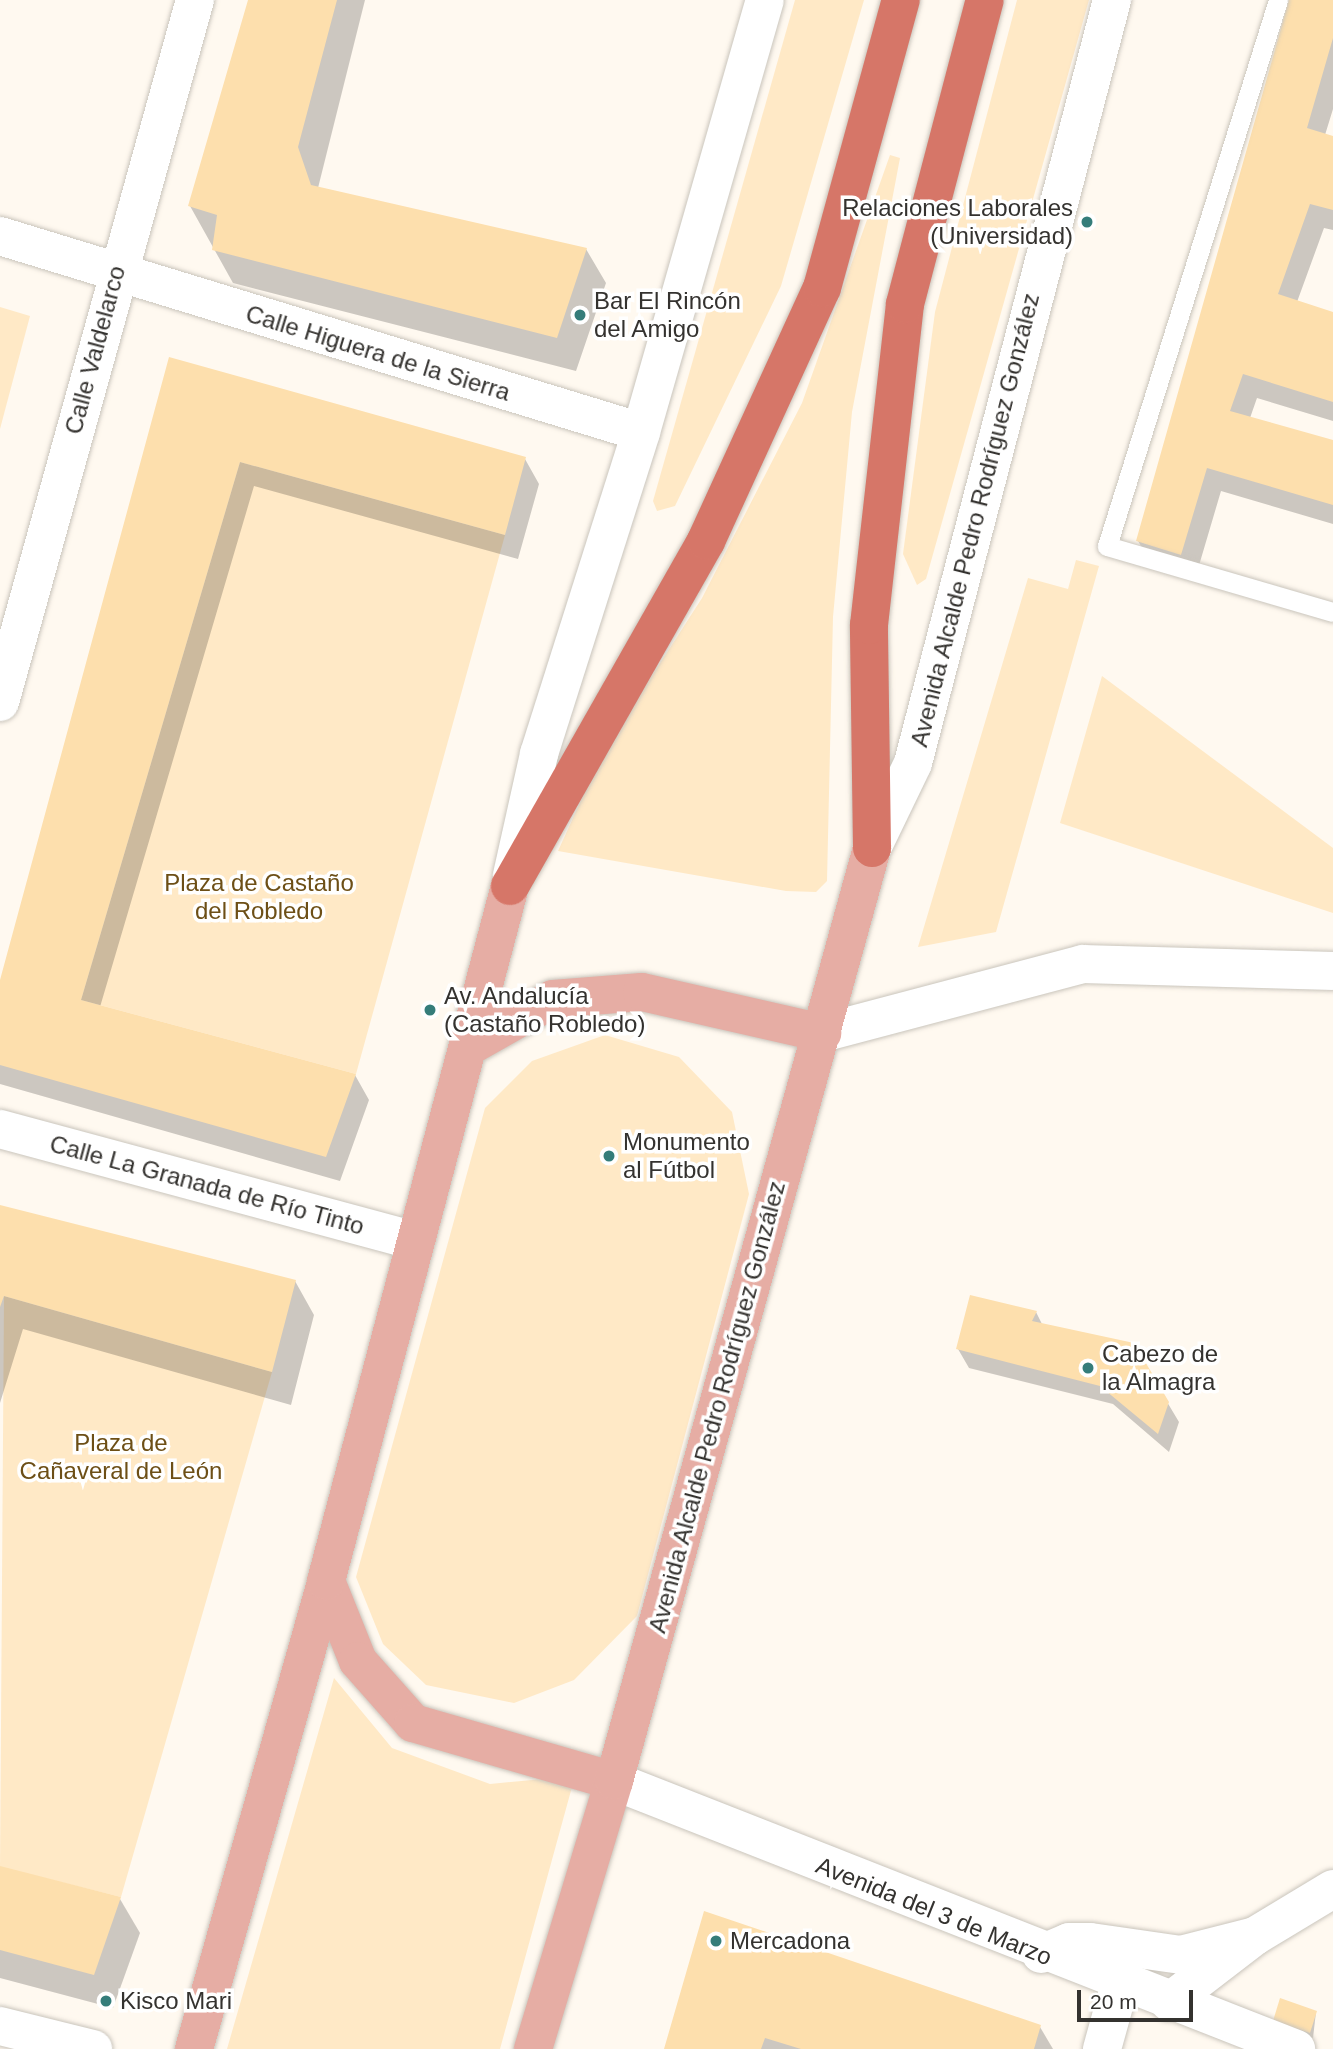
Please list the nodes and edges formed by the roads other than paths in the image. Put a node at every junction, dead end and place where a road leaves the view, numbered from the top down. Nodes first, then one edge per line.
1 (195, 0) edge
2 (765, 0) edge
3 (901, 0) edge
4 (985, 0) edge
5 (1112, 0) edge
6 (1278, 0) edge
7 (0, 236) edge
8 (116, 272) junction
9 (641, 432) junction
10 (1333, 612) edge
11 (0, 702) edge
12 (872, 848) junction
13 (510, 886) junction
14 (1333, 971) edge
15 (822, 1033) junction
16 (470, 1046) junction
17 (0, 1129) edge
18 (415, 1241) junction
19 (326, 1581) junction
20 (614, 1781) junction
21 (1333, 1889) edge
22 (1255, 1936) junction
23 (1041, 1954) junction
24 (1120, 1984) junction
25 (1169, 2002) junction
26 (0, 2026) edge
27 (93, 2049) edge
28 (194, 2049) edge
29 (533, 2049) edge
30 (1101, 2049) edge
31 (1296, 2049) edge

1 - 8 street, Calle Valdelarco
2 - 9 street
3 - 13 highway
4 - 12 highway
5 - 12 street, Avenida Alcalde Pedro Rodríguez González
6 - 10 lane
7 - 8 street, Calle Higuera de la Sierra
8 - 9 street, Calle Higuera de la Sierra
8 - 11 street, Calle Valdelarco
9 - 13 street
12 - 15 main road, Avenida Alcalde Pedro Rodríguez González
13 - 16 main road
14 - 15 street
15 - 16 main road
15 - 20 main road, Avenida Alcalde Pedro Rodríguez González
16 - 18 main road
17 - 18 street, Calle La Granada de Río Tinto
18 - 19 main road
19 - 20 main road
19 - 28 main road
20 - 23 street, Avenida del 3 de Marzo
20 - 29 main road, Avenida Alcalde Pedro Rodríguez González
21 - 22 street
22 - 23 street
22 - 25 street
23 - 24 street, Avenida del 3 de Marzo
24 - 25 street, Avenida del 3 de Marzo
24 - 30 street
25 - 31 street, Avenida del 3 de Marzo
26 - 27 street

